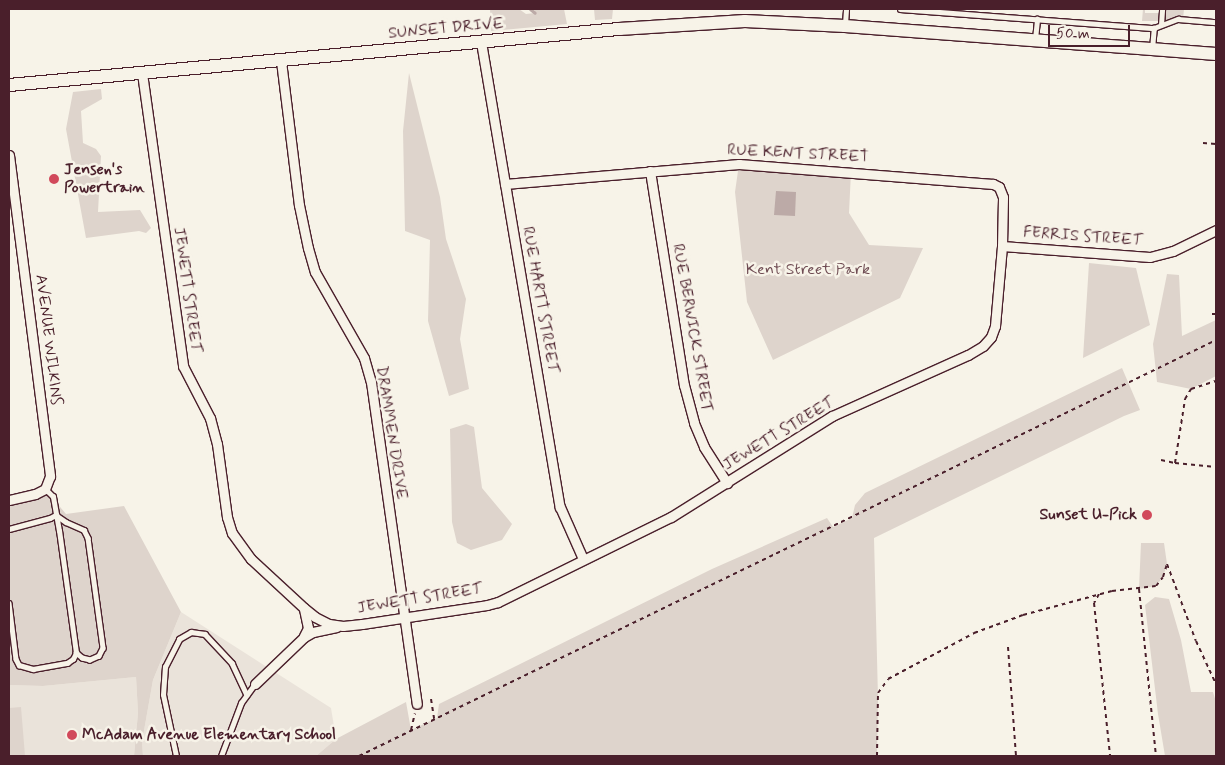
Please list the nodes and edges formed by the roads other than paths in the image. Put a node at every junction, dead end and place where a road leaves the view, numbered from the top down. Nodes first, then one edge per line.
1 (846, 9) edge
2 (900, 9) edge
3 (1162, 9) edge
4 (1037, 19) junction
5 (1216, 22) edge
6 (1161, 25) junction
7 (845, 26) junction
8 (1154, 28) junction
9 (1035, 40) junction
10 (482, 42) junction
11 (1152, 49) junction
12 (1216, 54) edge
13 (281, 61) junction
14 (142, 73) junction
15 (9, 85) edge
16 (9, 156) edge
17 (650, 171) junction
18 (10, 176) edge
19 (505, 184) junction
20 (1216, 230) edge
21 (1002, 246) junction
22 (727, 483) junction
23 (45, 489) junction
24 (9, 500) edge
25 (56, 514) junction
26 (9, 529) edge
27 (583, 559) junction
28 (9, 603) edge
29 (304, 608) junction
30 (404, 618) junction
31 (343, 626) junction
32 (304, 636) junction
33 (76, 654) junction
34 (255, 684) joint
35 (247, 696) junction
36 (418, 704) road end
37 (176, 756) edge
38 (221, 756) edge

1 - 7 lane
2 - 4 lane
3 - 6 lane
4 - 8 lane
4 - 9 lane
5 - 6 lane
6 - 8 lane
7 - 9 street, SUNSET DRIVE
7 - 10 street, SUNSET DRIVE
8 - 11 lane
9 - 11 street, SUNSET DRIVE
10 - 13 street, SUNSET DRIVE
10 - 19 street, RUE HARTT STREET
11 - 12 street, SUNSET DRIVE
13 - 14 street, SUNSET DRIVE
13 - 30 street, DRAMMEN DRIVE
14 - 15 street, SUNSET DRIVE
14 - 29 street, JEWETT STREET
16 - 18 street, AVENUE WILKINS
17 - 19 street, RUE KENT STREET
17 - 21 street, RUE KENT STREET
17 - 22 street, RUE BERWICK STREET
18 - 23 street, AVENUE WILKINS
19 - 27 street, RUE HARTT STREET
20 - 21 street, FERRIS STREET
21 - 22 street, JEWETT STREET
22 - 27 street, JEWETT STREET
23 - 24 street
23 - 25 lane
25 - 26 lane
25 - 33 lane
25 - 33 lane
27 - 30 street, JEWETT STREET
28 - 33 lane
29 - 31 street, JEWETT STREET
29 - 32 street
30 - 31 street, JEWETT STREET
30 - 36 street, DRAMMEN DRIVE
31 - 32 street
32 - 34 street
34 - 35 lane
35 - 37 lane
35 - 38 lane

